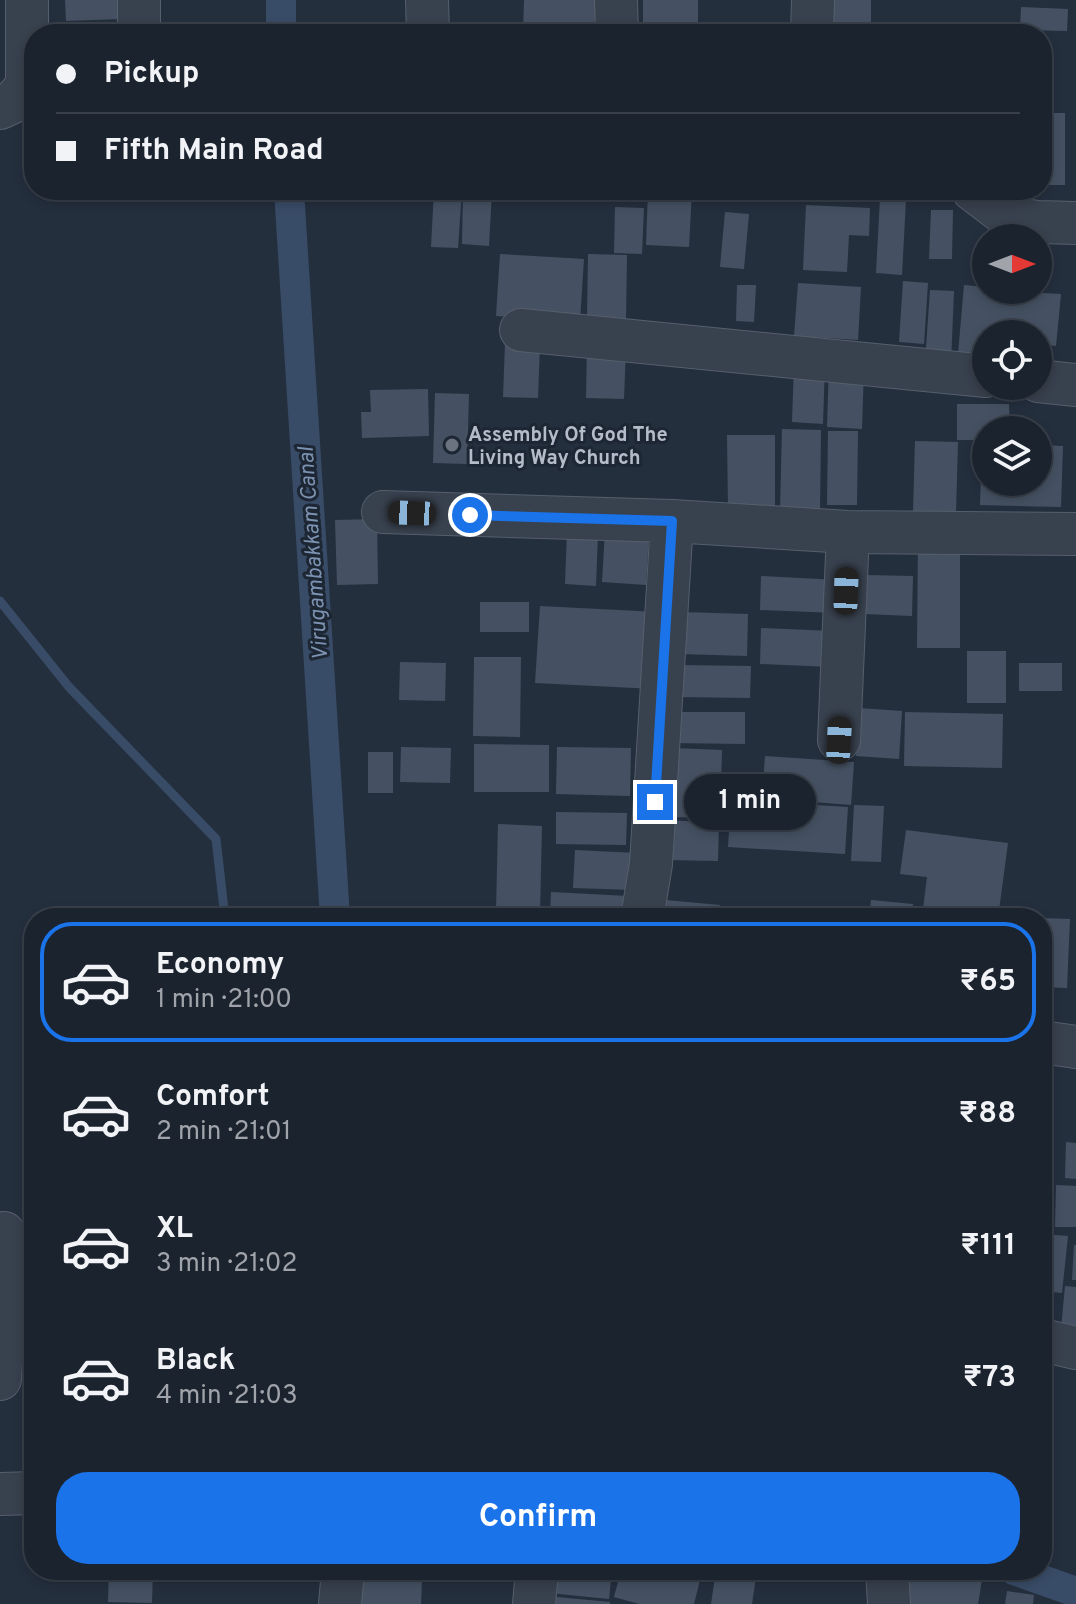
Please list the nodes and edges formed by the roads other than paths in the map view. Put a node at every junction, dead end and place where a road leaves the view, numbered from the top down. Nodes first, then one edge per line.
1 (27, 0) edge
2 (139, 0) edge
3 (427, 0) edge
4 (616, 0) edge
5 (813, 0) edge
6 (27, 24) edge
7 (139, 24) edge
8 (428, 24) edge
9 (617, 24) edge
10 (812, 24) edge
11 (24, 89) edge
12 (0, 108) edge
13 (986, 200) edge
14 (1076, 223) edge
15 (521, 330) dead end
16 (972, 375) edge
17 (1052, 382) edge
18 (1076, 385) edge
19 (383, 512) dead end
20 (672, 521) junction
21 (848, 532) junction
22 (1076, 534) edge
23 (839, 740) dead end
24 (644, 908) edge
25 (1052, 1043) edge
26 (1076, 1047) edge
27 (13, 1253) edge
28 (1052, 1342) edge
29 (1076, 1348) edge
30 (0, 1379) edge
31 (24, 1493) edge
32 (0, 1494) edge
33 (342, 1580) edge
34 (536, 1580) edge
35 (888, 1580) edge
36 (340, 1604) edge
37 (534, 1604) edge
38 (889, 1604) edge

1 - 6 street
2 - 7 street
3 - 8 street
4 - 9 street
5 - 10 street
11 - 12 street
13 - 14 street
15 - 16 street
17 - 18 street
19 - 20 street
20 - 21 street
20 - 24 street
21 - 22 street
21 - 23 street
25 - 26 street
27 - 30 street
28 - 29 street
31 - 32 street
33 - 36 street
34 - 37 street
35 - 38 street

